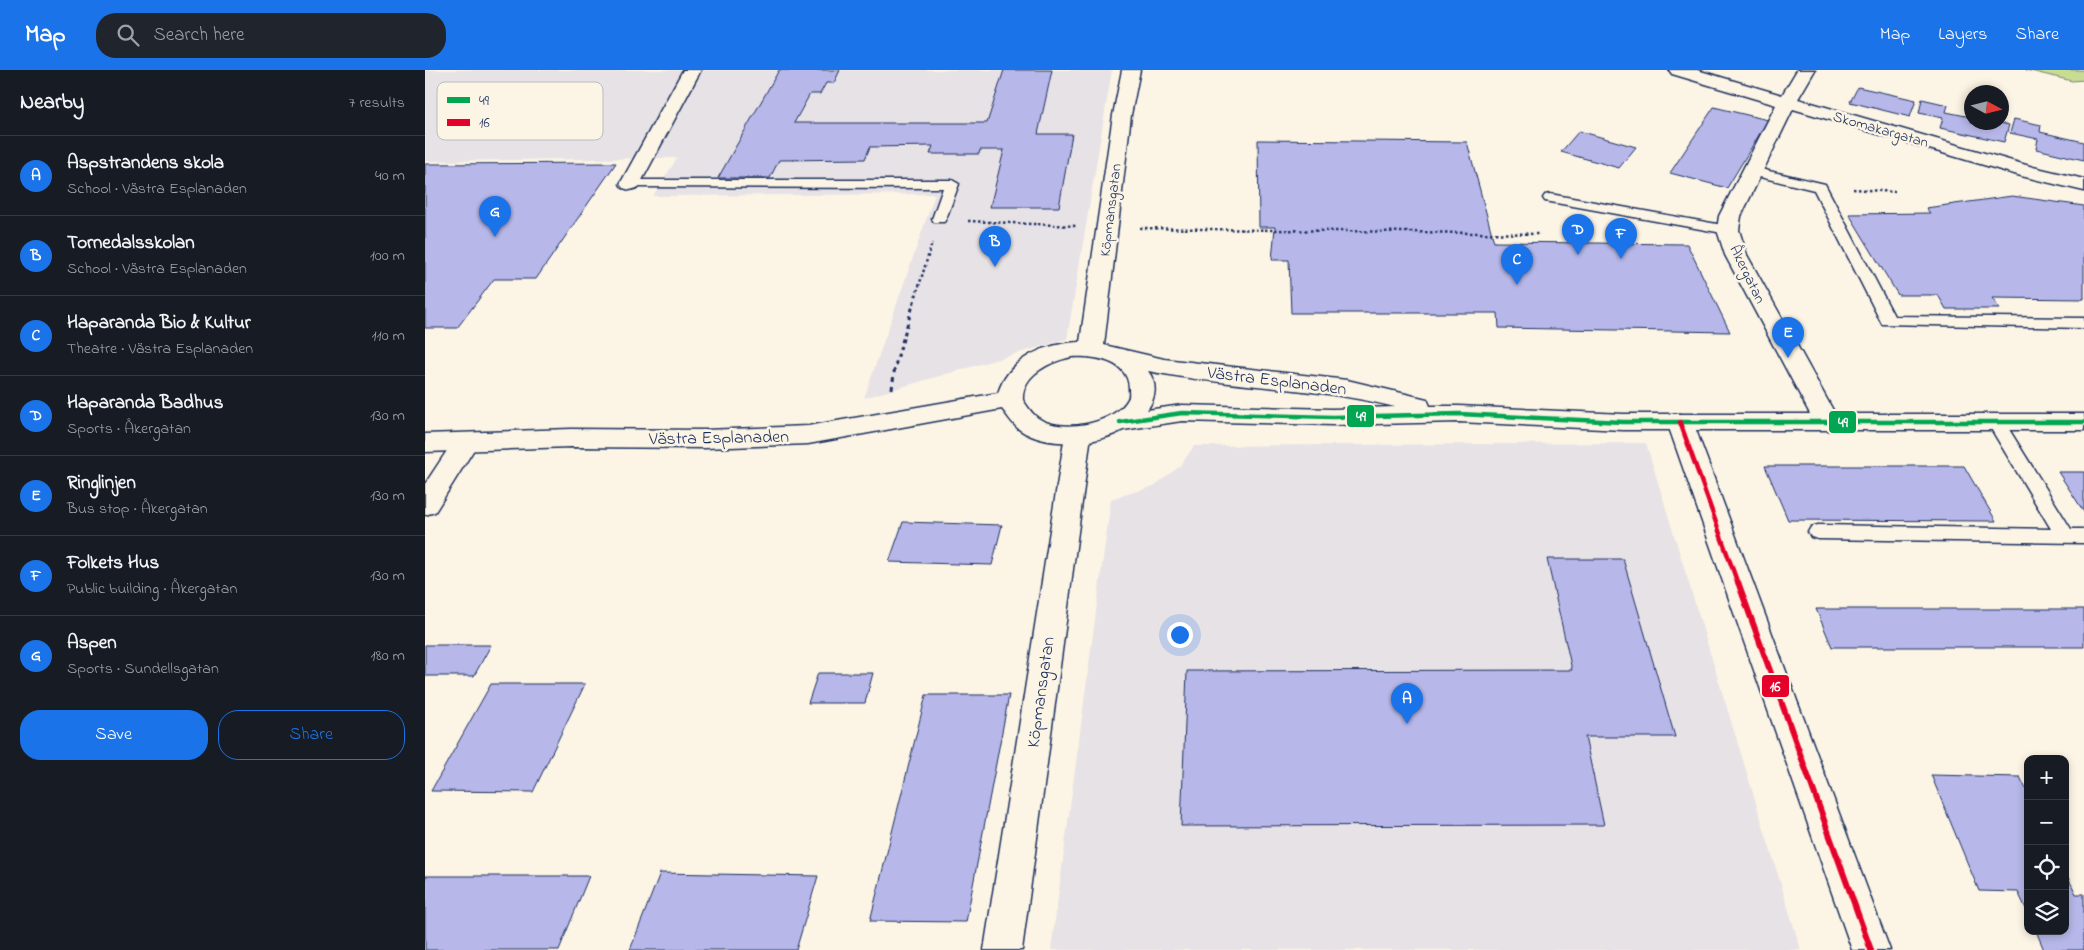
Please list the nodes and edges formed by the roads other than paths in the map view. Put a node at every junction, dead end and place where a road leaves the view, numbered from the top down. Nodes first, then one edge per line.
1 (692, 70) edge
2 (1131, 70) edge
3 (1678, 70) edge
4 (1805, 70) edge
5 (1787, 102) junction
6 (1752, 171) junction
7 (630, 184) joint
8 (2084, 185) edge
9 (1550, 198) dead end
10 (939, 219) road end
11 (1728, 230) junction
12 (2084, 323) edge
13 (1091, 350) junction
14 (1123, 358) junction
15 (1010, 399) junction
16 (1459, 414) junction
17 (1826, 421) junction
18 (1120, 422) junction
19 (1680, 422) junction
20 (1996, 422) junction
21 (2084, 422) edge
22 (1077, 435) junction
23 (425, 443) edge
24 (465, 443) junction
25 (425, 505) edge
26 (1818, 532) dead end
27 (2075, 536) edge
28 (1003, 950) edge
29 (1871, 950) edge

1 - 7 street
2 - 13 street, Köpmansgatan
3 - 5 street, Skomakargatan
4 - 5 street, Åkergatan
5 - 6 street, Åkergatan
5 - 8 street, Skomakargatan
6 - 11 street, Åkergatan
6 - 12 lane
7 - 10 lane
9 - 11 lane
11 - 17 street, Åkergatan
13 - 14 street, Västra Esplanaden
13 - 15 street, Västra Esplanaden
14 - 16 street, Västra Esplanaden
14 - 18 street, Västra Esplanaden
15 - 22 street, Västra Esplanaden
15 - 24 street, Västra Esplanaden
16 - 18 street, Västra Esplanaden
16 - 19 street, Västra Esplanaden
17 - 19 street, Västra Esplanaden
17 - 20 street, Västra Esplanaden
18 - 22 street, Västra Esplanaden
19 - 29 street
20 - 21 street, Västra Esplanaden
20 - 27 lane
22 - 28 street, Köpmansgatan
23 - 24 street, Västra Esplanaden
24 - 25 street
26 - 27 lane

